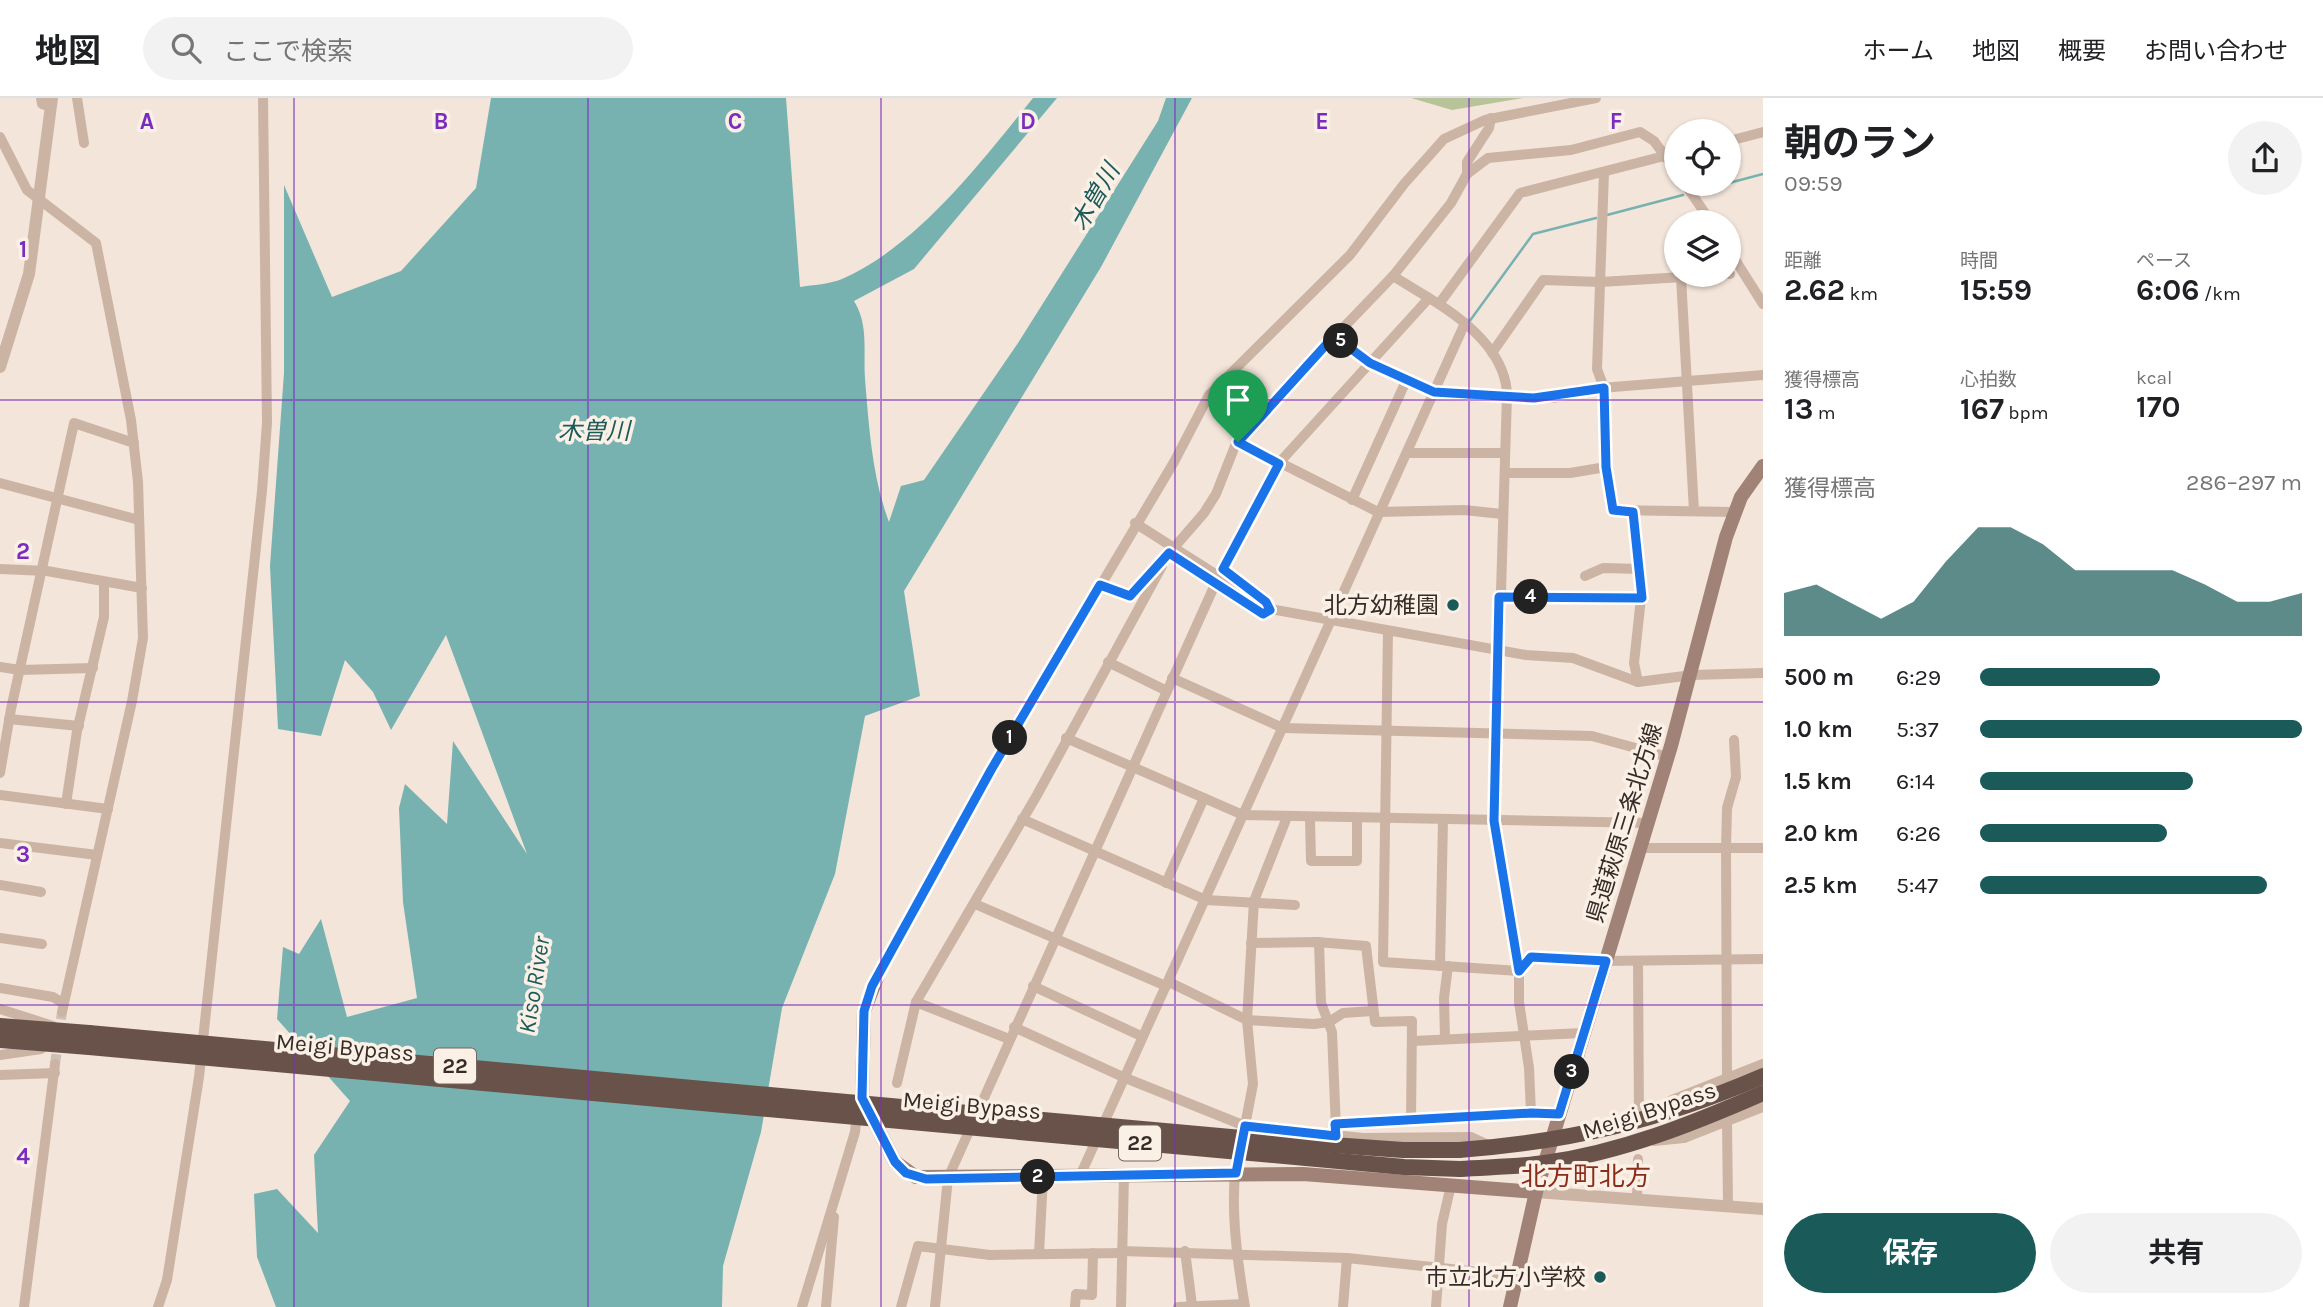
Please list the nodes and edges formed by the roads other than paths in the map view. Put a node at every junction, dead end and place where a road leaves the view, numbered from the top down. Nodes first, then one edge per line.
1 (77, 98) edge
2 (263, 98) edge
3 (1596, 98) edge
4 (48, 101) edge
5 (1491, 118) junction
6 (1763, 132) edge
7 (0, 137) edge
8 (1741, 138) edge
9 (84, 143) dead end
10 (1664, 150) edge
11 (1664, 157) edge
12 (1604, 172) junction
13 (1467, 174) junction
14 (38, 198) junction
15 (1741, 266) edge
16 (1393, 276) junction
17 (1664, 278) edge
18 (1600, 282) junction
19 (1682, 287) edge
20 (1760, 292) edge
21 (1429, 298) junction
22 (1439, 304) junction
23 (1763, 304) edge
24 (1465, 323) junction
25 (1334, 336) junction
26 (1492, 353) junction
27 (1370, 363) junction
28 (0, 367) edge
29 (1763, 375) edge
30 (1688, 380) junction
31 (1406, 381) junction
32 (1604, 388) junction
33 (1434, 392) junction
34 (1507, 395) junction
35 (1238, 442) junction
36 (134, 443) junction
37 (1407, 453) junction
38 (1505, 453) junction
39 (1279, 464) junction
40 (1763, 466) edge
41 (1606, 467) junction
42 (1506, 473) junction
43 (0, 483) edge
44 (57, 499) junction
45 (1352, 500) junction
46 (1694, 511) junction
47 (1378, 512) junction
48 (1633, 512) junction
49 (1734, 512) junction
50 (1502, 514) junction
51 (139, 520) junction
52 (1135, 523) junction
53 (1173, 549) junction
54 (0, 569) edge
55 (1640, 569) junction
56 (41, 571) junction
57 (1586, 576) dead end
58 (1219, 577) junction
59 (104, 583) junction
60 (1100, 585) junction
61 (142, 587) junction
62 (1499, 597) junction
63 (1642, 598) junction
64 (1270, 610) junction
65 (1330, 622) junction
66 (1388, 631) junction
67 (1498, 649) junction
68 (1108, 663) junction
69 (0, 667) edge
70 (93, 668) junction
71 (20, 670) junction
72 (1763, 673) edge
73 (1692, 675) junction
74 (1172, 678) junction
75 (1638, 682) junction
76 (1167, 691) junction
77 (9, 719) junction
78 (79, 726) junction
79 (1283, 728) junction
80 (1388, 729) junction
81 (1495, 732) junction
82 (1066, 738) junction
83 (1734, 740) dead end
84 (1668, 757) junction
85 (1133, 766) junction
86 (0, 773) edge
87 (0, 795) edge
88 (1204, 798) junction
89 (66, 804) junction
90 (108, 809) junction
91 (1243, 815) junction
92 (1287, 817) junction
93 (1310, 818) junction
94 (1357, 818) junction
95 (1022, 819) junction
96 (1384, 819) junction
97 (1443, 820) junction
98 (1494, 821) junction
99 (1647, 824) junction
100 (0, 843) edge
101 (1640, 848) junction
102 (1726, 848) junction
103 (1763, 848) edge
104 (1096, 853) junction
105 (97, 856) junction
106 (1166, 883) junction
107 (0, 885) edge
108 (41, 892) dead end
109 (1206, 900) junction
110 (1254, 901) junction
111 (975, 904) junction
112 (1295, 905) dead end
113 (1057, 937) junction
114 (0, 938) edge
115 (1320, 942) junction
116 (1251, 943) junction
117 (42, 944) dead end
118 (1727, 959) junction
119 (1763, 959) edge
120 (1368, 961) junction
121 (1606, 961) junction
122 (1638, 961) junction
123 (1383, 962) junction
124 (1444, 966) junction
125 (1519, 971) junction
126 (878, 975) joint
127 (1168, 984) junction
128 (1033, 986) junction
129 (0, 988) edge
130 (916, 1002) junction
131 (0, 1009) edge
132 (1373, 1011) junction
133 (1247, 1020) junction
134 (1329, 1022) junction
135 (0, 1026) edge
136 (1014, 1027) junction
137 (1583, 1033) junction
138 (1141, 1036) junction
139 (1523, 1036) junction
140 (80, 1039) junction
141 (1009, 1039) junction
142 (1445, 1039) junction
143 (0, 1040) edge
144 (1413, 1041) junction
145 (0, 1055) edge
146 (1763, 1064) edge
147 (0, 1076) edge
148 (1763, 1076) edge
149 (1123, 1077) junction
150 (1727, 1081) junction
151 (897, 1083) dead end
152 (1763, 1093) edge
153 (862, 1098) junction
154 (1763, 1107) edge
155 (1531, 1113) junction
156 (1559, 1114) junction
157 (1411, 1121) junction
158 (1639, 1121) junction
159 (1727, 1122) junction
160 (1335, 1124) junction
161 (1245, 1126) junction
162 (1336, 1136) junction
163 (1551, 1141) junction
164 (1638, 1142) junction
165 (1493, 1147) junction
166 (1637, 1159) dead end
167 (1544, 1163) junction
168 (1236, 1173) junction
169 (1124, 1175) junction
170 (1080, 1176) junction
171 (1043, 1177) junction
172 (947, 1178) junction
173 (1451, 1185) junction
174 (1536, 1192) junction
175 (835, 1196) junction
176 (1637, 1199) junction
177 (1728, 1206) junction
178 (1763, 1209) edge
179 (941, 1250) junction
180 (1185, 1251) junction
181 (1121, 1252) junction
182 (1237, 1253) junction
183 (1039, 1254) junction
184 (1093, 1254) junction
185 (1347, 1258) junction
186 (1438, 1268) junction
187 (1517, 1276) junction
188 (1244, 1305) edge
189 (1192, 1306) edge
190 (24, 1307) edge
191 (158, 1307) edge
192 (803, 1307) edge
193 (826, 1307) edge
194 (901, 1307) edge
195 (935, 1307) edge
196 (1075, 1307) edge
197 (1121, 1307) edge
198 (1178, 1307) edge
199 (1343, 1307) edge
200 (1436, 1307) edge
201 (1510, 1307) edge

1 - 9 street
2 - 191 street
3 - 5 street
4 - 14 street
5 - 13 street
5 - 52 street
6 - 8 street
7 - 14 street
10 - 13 street
11 - 12 street
12 - 18 street
12 - 22 street
13 - 16 street
14 - 28 street
14 - 36 street
15 - 20 street
16 - 21 street
16 - 25 street
17 - 18 street
18 - 26 street
18 - 32 street
19 - 30 street
20 - 23 street
21 - 22 street
21 - 27 street
22 - 24 street
24 - 26 street
24 - 33 street
25 - 27 street
25 - 35 street
26 - 34 street
27 - 31 street
27 - 39 street
29 - 30 street
30 - 32 street
30 - 46 street
31 - 33 street
31 - 45 street
32 - 34 street
32 - 41 street
33 - 34 street
33 - 37 street
34 - 38 street
35 - 39 street
35 - 53 street
36 - 44 street
36 - 51 street
37 - 38 street
37 - 47 street
38 - 42 street
39 - 45 street
39 - 58 street
40 - 49 main road, 県道萩原三条北方線
41 - 42 street
41 - 48 street
42 - 50 street
43 - 44 street
44 - 51 street
44 - 56 street
45 - 47 street
46 - 48 street
46 - 49 street
47 - 50 street
47 - 65 street
48 - 55 street
49 - 73 main road, 県道萩原三条北方線
50 - 62 street
51 - 61 street
52 - 60 street
52 - 64 street
53 - 58 street
53 - 60 street
53 - 68 street
54 - 56 street
55 - 57 street
55 - 63 street
56 - 59 street
56 - 71 street
58 - 64 street
58 - 64 street
58 - 74 street
59 - 61 street
59 - 70 street
60 - 126 street
61 - 90 street
62 - 63 street
62 - 67 street
63 - 75 street
64 - 65 street
65 - 66 street
65 - 79 street
66 - 67 street
66 - 80 street
67 - 75 street
67 - 81 street
68 - 76 street
68 - 82 street
69 - 71 street
70 - 71 street
70 - 78 street
71 - 77 street
72 - 73 street
73 - 75 street
73 - 84 main road, 県道萩原三条北方線
74 - 76 street
74 - 79 street
76 - 85 street
77 - 78 street
77 - 86 street
78 - 89 street
79 - 80 street
79 - 91 street
80 - 81 street
80 - 96 street
81 - 84 street
81 - 98 street
82 - 85 street
82 - 95 street
83 - 102 street
84 - 99 main road, 県道萩原三条北方線
85 - 88 street
85 - 104 street
87 - 89 street
88 - 91 street
88 - 106 street
89 - 90 street
90 - 105 street
91 - 92 street
91 - 109 street
92 - 93 street
92 - 110 street
93 - 94 street
93 - 94 street
94 - 96 street
95 - 104 street
95 - 111 street
96 - 97 street
96 - 123 street
97 - 98 street
97 - 124 street
98 - 99 street
98 - 125 street
99 - 101 main road, 県道萩原三条北方線
100 - 105 street
101 - 102 street
101 - 121 main road, 県道萩原三条北方線
102 - 103 street
102 - 118 street
104 - 106 street
104 - 113 street
105 - 129 street
106 - 109 street
107 - 108 street
109 - 110 street
109 - 127 street
110 - 112 street
110 - 116 street
111 - 113 street
111 - 130 street
113 - 127 street
113 - 128 street
114 - 117 street
115 - 116 street
115 - 120 street
115 - 134 street
116 - 133 street
118 - 119 street
118 - 122 street
118 - 150 street
120 - 123 street
120 - 132 street
121 - 122 street
121 - 125 street
121 - 137 main road, 県道萩原三条北方線
122 - 158 street
123 - 124 street
124 - 125 street
124 - 142 street
125 - 139 street
126 - 153 main road
127 - 133 street
127 - 138 street
128 - 136 street
128 - 138 street
130 - 141 street
130 - 151 street
131 - 140 street
132 - 134 street
132 - 144 street
133 - 134 street
133 - 161 street
134 - 160 street
135 - 140 highway, Meigi Bypass / 22
136 - 141 street
136 - 149 street
137 - 139 street
137 - 156 main road, 県道萩原三条北方線
138 - 149 street
139 - 142 street
139 - 155 street
140 - 143 highway, Meigi Bypass / 22
140 - 145 street
140 - 165 highway, Meigi Bypass / 22, bridge
140 - 167 highway, Meigi Bypass / 22, bridge
141 - 172 street
142 - 144 street
144 - 157 street
146 - 150 street
147 - 190 street
148 - 158 highway, Meigi Bypass / 22
149 - 161 street
149 - 170 street
150 - 158 street
152 - 164 highway, Meigi Bypass / 22
153 - 172 main road
153 - 175 street
154 - 159 street
155 - 156 street
155 - 157 street
156 - 163 main road, 県道萩原三条北方線
157 - 160 street
158 - 163 highway, Meigi Bypass / 22
159 - 164 street
159 - 177 street
160 - 162 street
161 - 162 street
161 - 168 street
162 - 165 street
163 - 165 highway, Meigi Bypass / 22
163 - 167 main road, 県道萩原三条北方線
164 - 167 highway, Meigi Bypass / 22
166 - 176 street
167 - 174 main road, 県道萩原三条北方線
168 - 169 main road
168 - 173 main road
168 - 182 street
169 - 170 main road
169 - 181 street
170 - 171 main road
171 - 172 main road
171 - 183 street
172 - 179 street
173 - 174 main road
173 - 186 street
174 - 176 street
174 - 187 main road, 県道萩原三条北方線
175 - 192 street
175 - 193 street
176 - 177 street
177 - 178 street
179 - 183 street
179 - 194 street
179 - 195 street
180 - 181 street
180 - 182 street
180 - 189 street
181 - 184 street
181 - 197 street
182 - 185 street
182 - 188 street
183 - 184 street
184 - 196 street
185 - 186 street
185 - 199 street
186 - 187 street
186 - 200 street
187 - 201 main road, 県道萩原三条北方線
188 - 189 street
189 - 198 street

